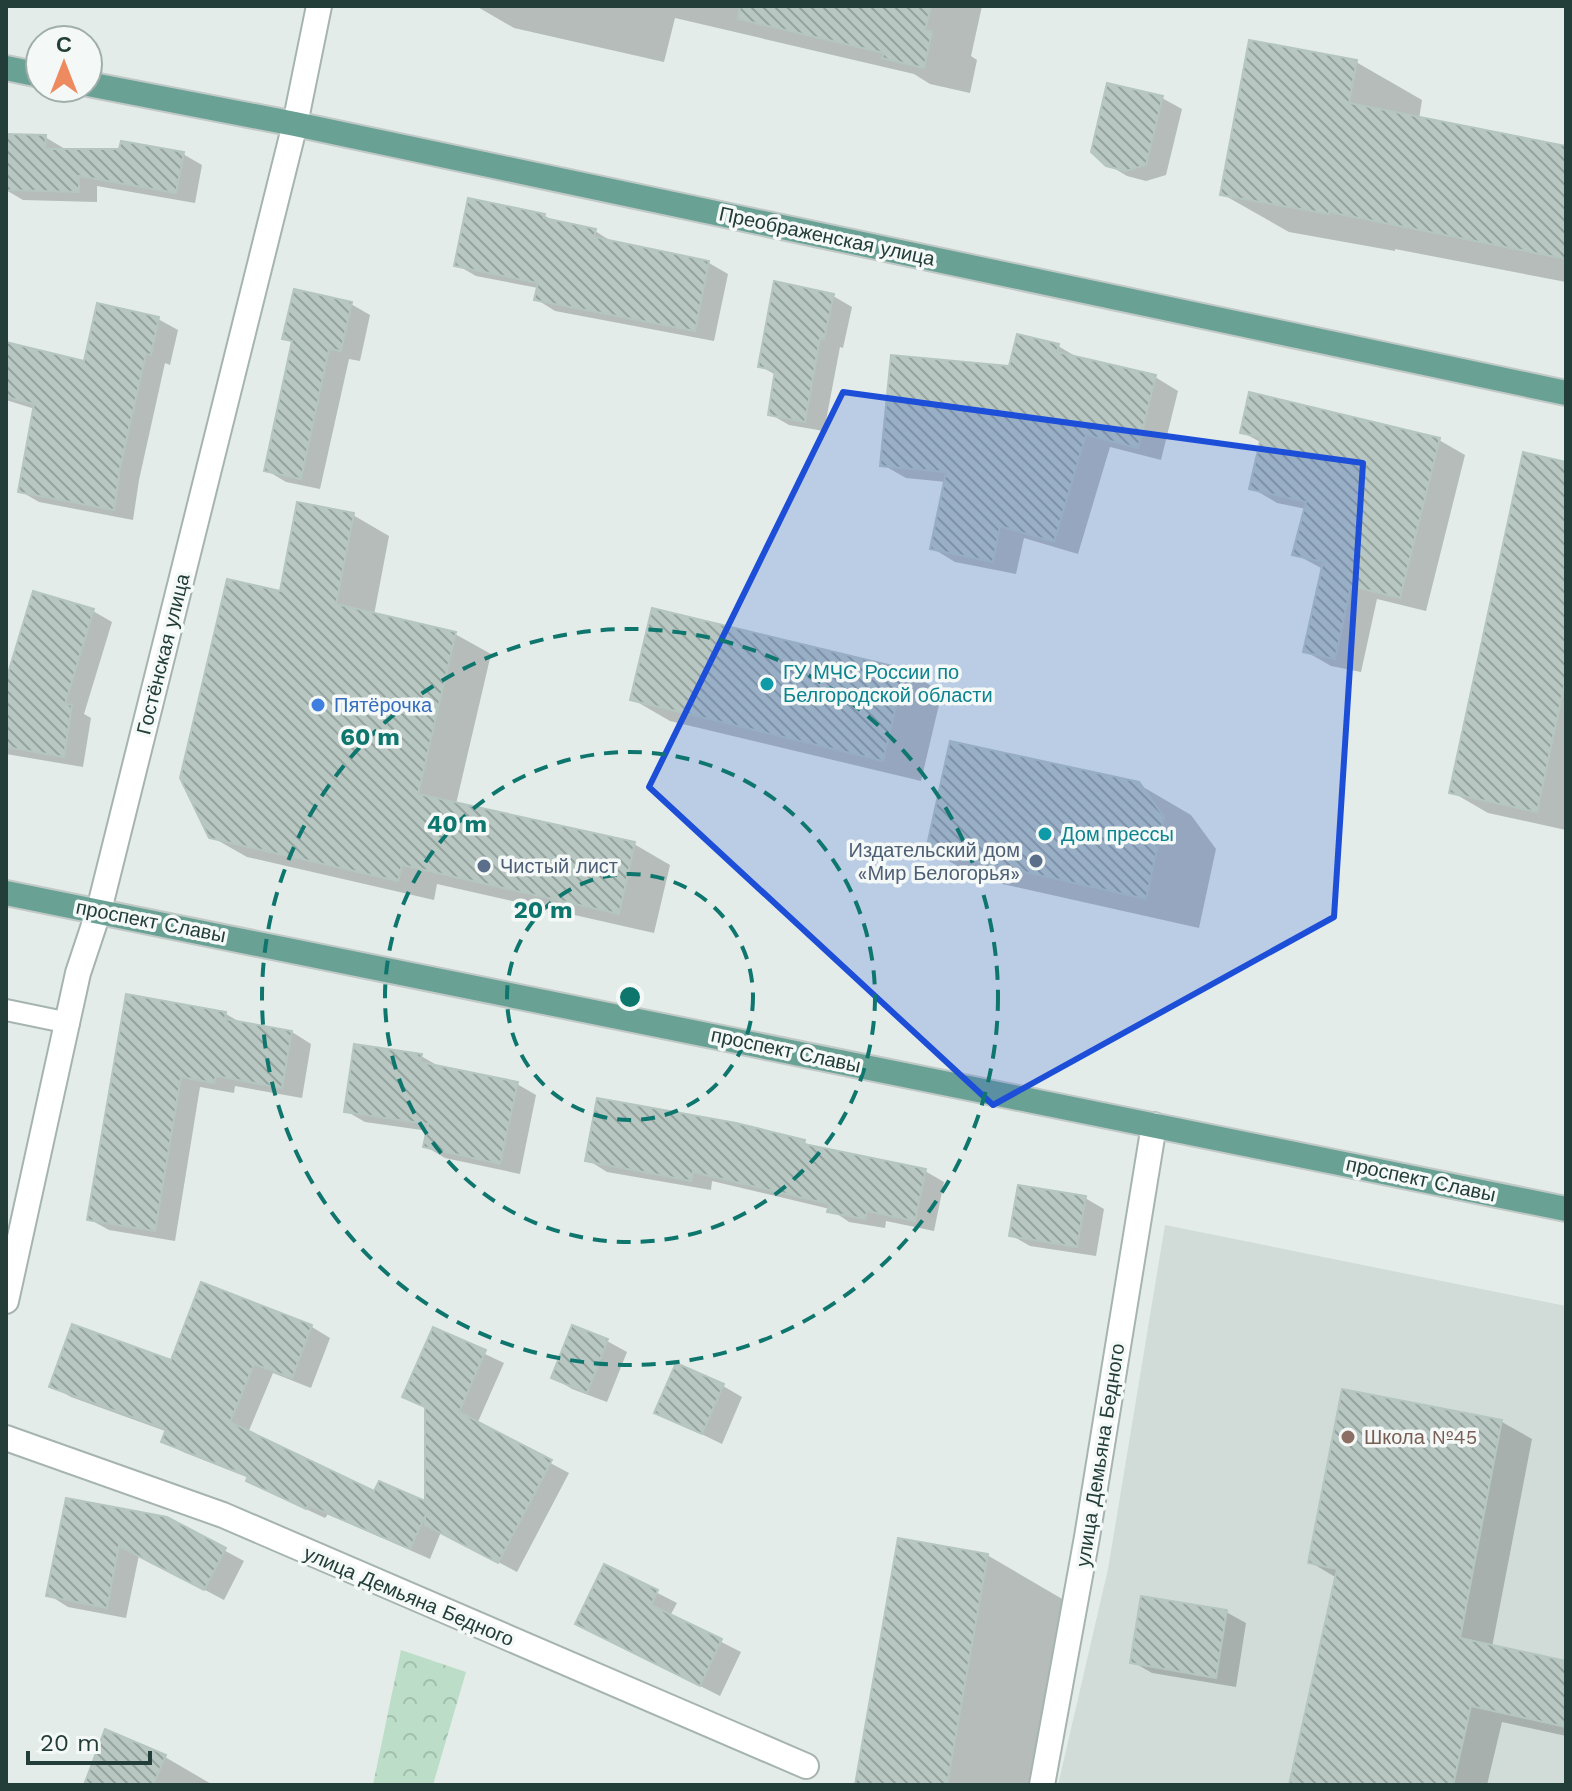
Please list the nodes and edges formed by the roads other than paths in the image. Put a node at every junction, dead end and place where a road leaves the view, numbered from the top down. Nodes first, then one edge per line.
1 (319, 6) edge
2 (104, 87) edge
3 (295, 124) junction
4 (1566, 393) edge
5 (6, 893) edge
6 (99, 910) junction
7 (6, 1010) edge
8 (69, 1023) junction
9 (1154, 1125) junction
10 (1566, 1209) edge
11 (6, 1301) edge
12 (6, 1438) edge
13 (806, 1766) dead end
14 (1042, 1785) edge

1 - 3 street, Гостёнская улица
2 - 3 main road, Преображенская улица
3 - 4 main road, Преображенская улица
3 - 6 street, Гостёнская улица
5 - 6 main road, проспект Славы
6 - 8 street, Гостёнская улица
6 - 9 main road, проспект Славы
7 - 8 lane
8 - 11 street, Гостёнская улица
9 - 10 main road, проспект Славы
9 - 14 street, улица Демьяна Бедного
12 - 13 street, улица Демьяна Бедного

